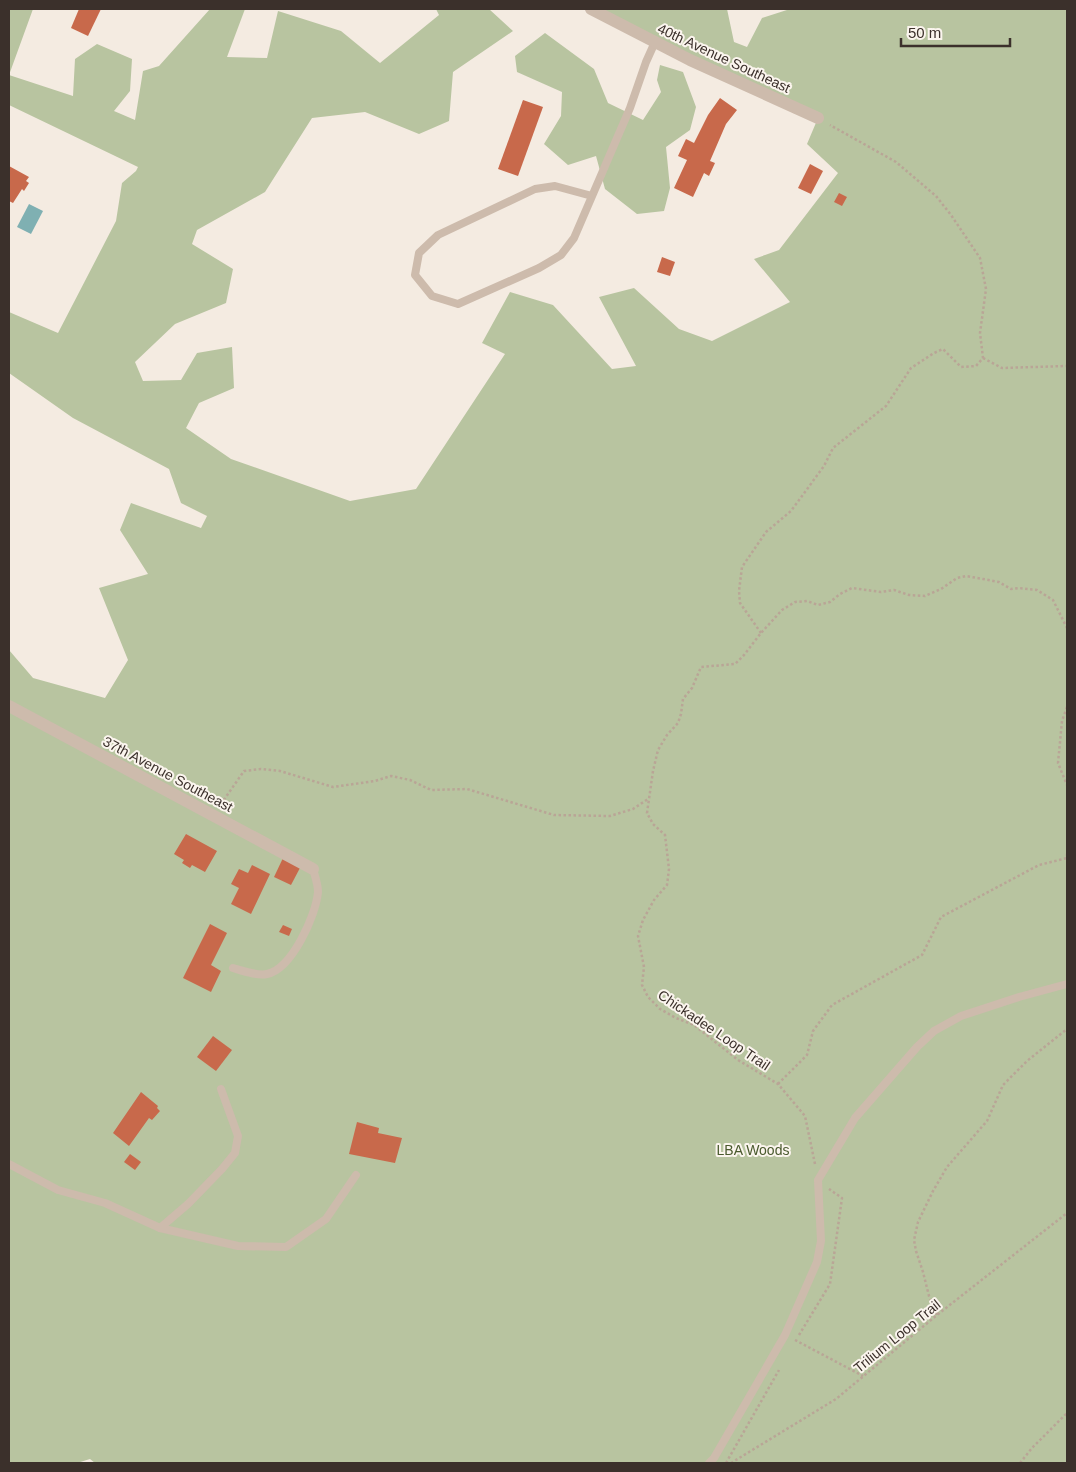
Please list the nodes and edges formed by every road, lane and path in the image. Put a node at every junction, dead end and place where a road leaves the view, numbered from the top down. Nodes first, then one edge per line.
1 (591, 9) edge
2 (655, 42) junction
3 (818, 118) joint
4 (592, 196) junction
5 (983, 358) junction
6 (1067, 366) edge
7 (1067, 628) edge
8 (761, 633) junction
9 (9, 706) edge
10 (1067, 707) edge
11 (1067, 784) edge
12 (648, 799) junction
13 (214, 815) junction
14 (1067, 852) edge
15 (1067, 858) edge
16 (314, 869) joint
17 (233, 968) dead end
18 (1067, 984) edge
19 (1067, 1028) edge
20 (221, 1089) dead end
21 (9, 1164) edge
22 (356, 1174) dead end
23 (1067, 1212) edge
24 (160, 1228) junction
25 (937, 1316) junction
26 (784, 1335) junction
27 (864, 1376) junction
28 (1067, 1413) edge
29 (709, 1463) edge
30 (731, 1463) edge
31 (1020, 1463) edge

1 - 2 street, 40th Avenue Southeast
2 - 3 street, 40th Avenue Southeast
2 - 4 lane
3 - 5 path
4 - 4 lane
5 - 6 path
5 - 8 path
7 - 8 path, Chickadee Loop Trail
8 - 12 path, Chickadee Loop Trail
9 - 13 street, 37th Avenue Southeast
10 - 11 path
12 - 13 path
12 - 15 path, Chickadee Loop Trail
13 - 16 street, 37th Avenue Southeast
14 - 15 path, Chickadee Loop Trail
16 - 17 lane
18 - 26 lane
19 - 25 path
20 - 24 lane
21 - 24 lane
22 - 24 lane
23 - 25 path, Trilium Loop Trail
25 - 27 path, Trilium Loop Trail
26 - 27 path
26 - 29 lane
27 - 30 path, Trilium Loop Trail
28 - 31 path

